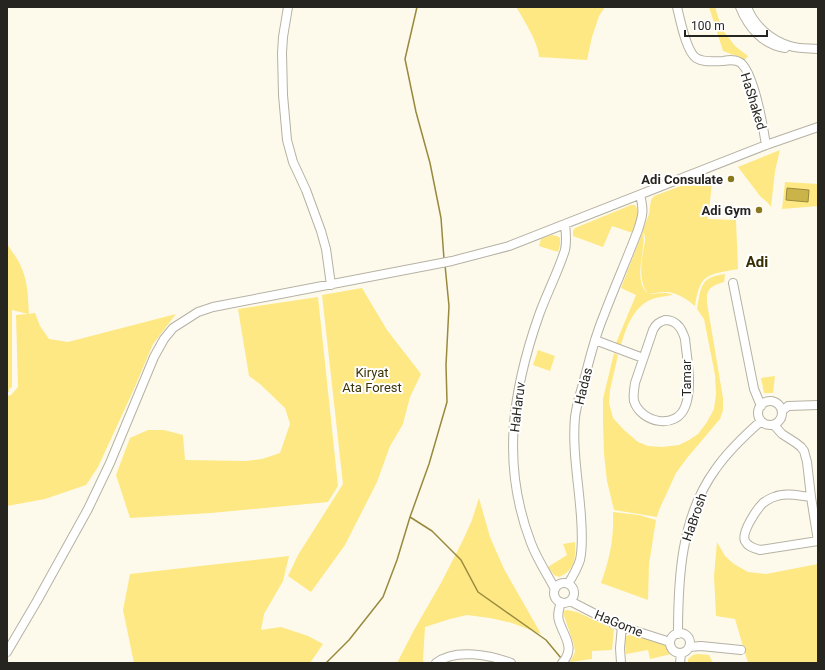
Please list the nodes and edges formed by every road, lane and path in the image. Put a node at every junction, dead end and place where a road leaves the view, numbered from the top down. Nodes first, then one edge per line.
1 (288, 7) edge
2 (677, 7) edge
3 (740, 7) edge
4 (747, 7) edge
5 (800, 48) junction
6 (818, 49) edge
7 (818, 127) edge
8 (766, 145) junction
9 (640, 195) junction
10 (565, 224) junction
11 (733, 283) dead end
12 (331, 285) junction
13 (595, 340) junction
14 (643, 358) junction
15 (818, 404) edge
16 (761, 406) junction
17 (782, 411) junction
18 (761, 421) junction
19 (774, 425) junction
20 (811, 497) junction
21 (818, 541) edge
22 (568, 584) junction
23 (555, 589) junction
24 (570, 601) junction
25 (561, 602) junction
26 (622, 626) junction
27 (678, 634) junction
28 (670, 642) junction
29 (689, 647) junction
30 (741, 650) dead end
31 (7, 652) edge
32 (681, 653) junction
33 (436, 663) edge
34 (511, 663) edge
35 (562, 663) edge
36 (621, 663) edge
37 (680, 663) edge

1 - 12 street
2 - 8 street, HaShaked
3 - 5 street
4 - 5 street
5 - 6 street
7 - 8 street
8 - 9 street
9 - 10 street
9 - 13 street, Hadas
10 - 12 street
10 - 23 street, HaHaruv
11 - 16 street
12 - 31 street
13 - 14 street
13 - 22 street, Hadas
14 - 14 street, Tamar
15 - 17 street
16 - 17 street
16 - 18 street
17 - 19 street
18 - 19 street
18 - 27 street, HaBrosh
19 - 20 street
20 - 21 street
20 - 21 street
22 - 23 street
22 - 24 street
23 - 25 street
24 - 25 street
24 - 26 street, HaGome
25 - 35 street
26 - 28 street, HaGome
26 - 36 street
27 - 28 street
27 - 29 street
28 - 32 street
29 - 30 street
29 - 32 street
32 - 37 street
33 - 34 street

